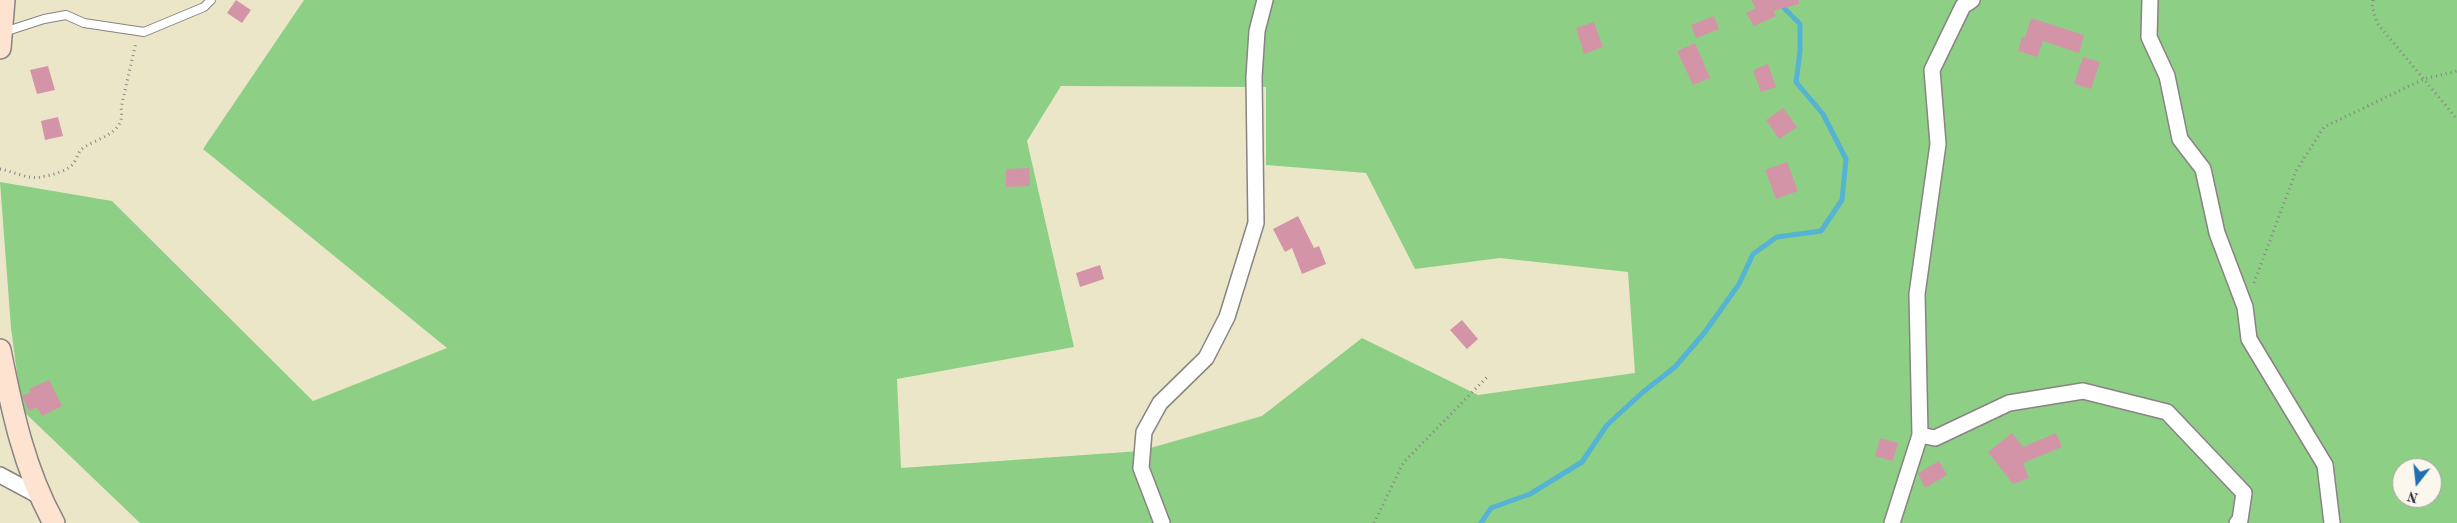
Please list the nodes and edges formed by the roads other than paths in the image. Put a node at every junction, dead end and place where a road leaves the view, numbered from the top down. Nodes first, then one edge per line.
1 (4, 0) edge
2 (211, 0) edge
3 (1265, 0) edge
4 (1972, 0) edge
5 (2150, 0) edge
6 (1, 41) edge
7 (0, 350) edge
8 (1920, 435) junction
9 (0, 475) edge
10 (39, 496) junction
11 (54, 523) edge
12 (1162, 523) edge
13 (1892, 523) edge
14 (2238, 523) edge
15 (2332, 523) edge

1 - 6 street
2 - 6 lane
3 - 12 street
4 - 8 street
5 - 15 street
7 - 10 street
8 - 13 street
8 - 14 street
9 - 10 street
10 - 11 street

